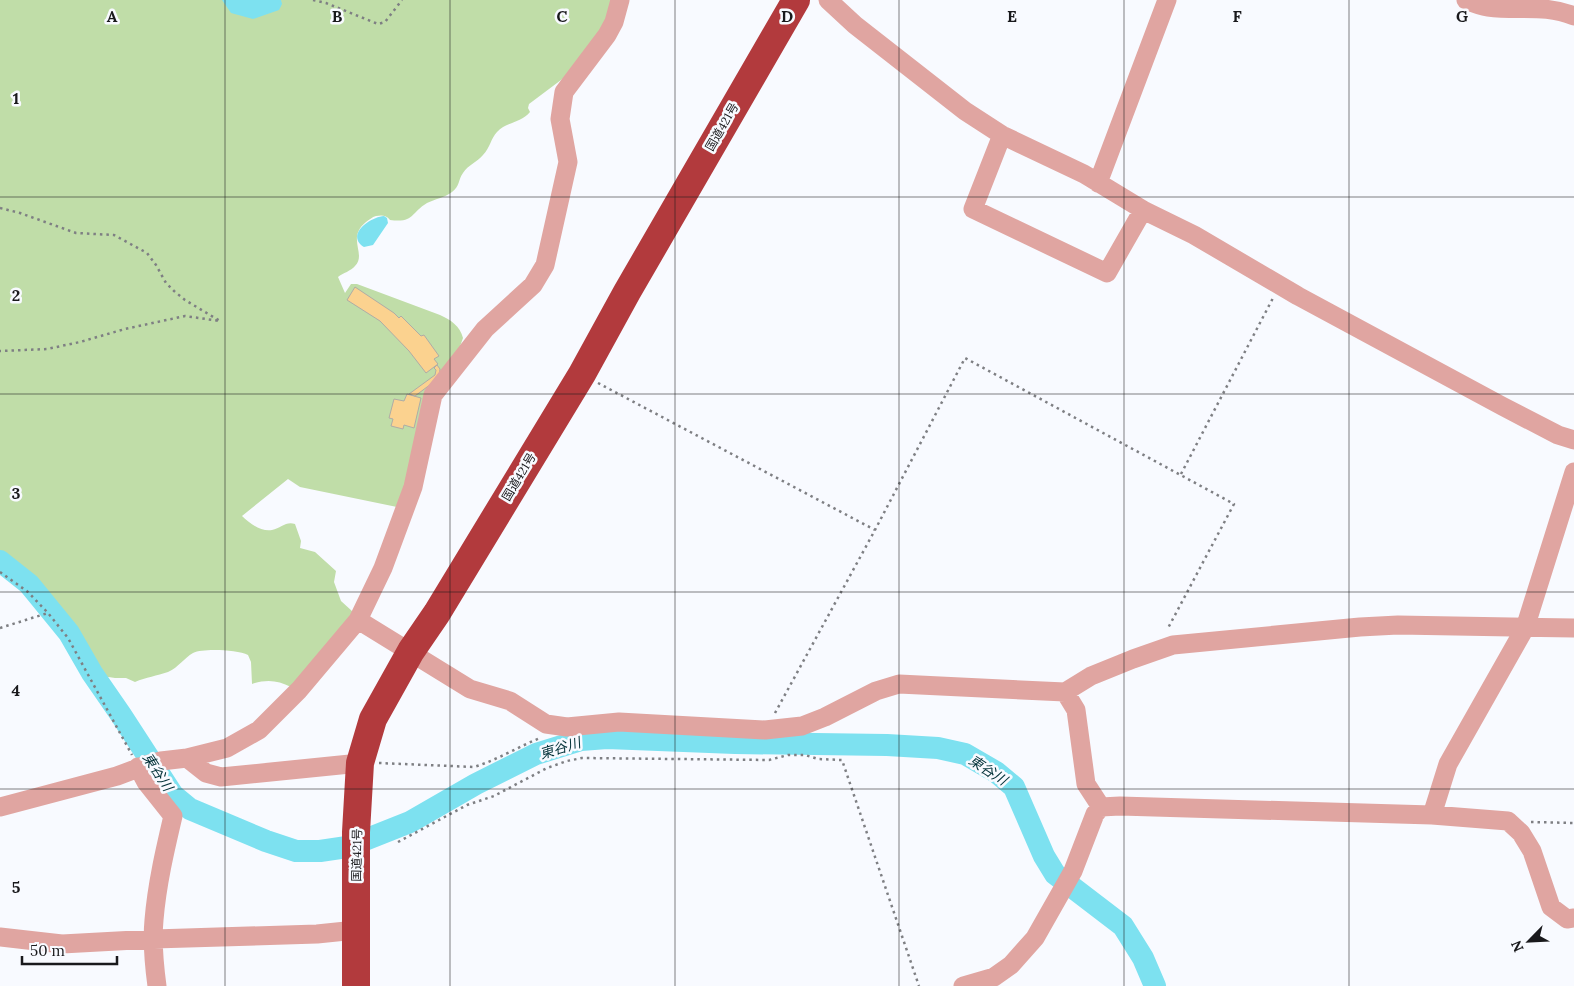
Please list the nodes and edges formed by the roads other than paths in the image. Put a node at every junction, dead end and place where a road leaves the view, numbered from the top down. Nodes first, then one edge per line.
1 (620, 0) edge
2 (796, 0) edge
3 (828, 0) edge
4 (1167, 0) edge
5 (1466, 0) edge
6 (1568, 9) edge
7 (1002, 135) junction
8 (1098, 183) junction
9 (1145, 211) junction
10 (1574, 440) edge
11 (1574, 472) edge
12 (358, 620) junction
13 (1525, 628) junction
14 (1574, 628) edge
15 (411, 651) junction
16 (1065, 692) junction
17 (187, 758) junction
18 (360, 762) junction
19 (149, 765) junction
20 (0, 806) edge
21 (1101, 807) junction
22 (1432, 815) junction
23 (1574, 918) edge
24 (356, 930) junction
25 (0, 937) edge
26 (154, 939) junction
27 (157, 986) edge
28 (356, 986) edge
29 (963, 986) edge

1 - 12 street
2 - 15 highway, 国道421号
3 - 7 street
4 - 8 street
5 - 6 street
7 - 8 street
7 - 9 street
8 - 9 street
9 - 10 street
11 - 13 street
12 - 15 street
12 - 17 street
13 - 14 street
13 - 16 street
13 - 22 street
15 - 16 street
15 - 18 highway, 国道421号
16 - 21 street
17 - 18 street
17 - 19 street
18 - 24 highway, 国道421号
19 - 20 street
19 - 26 street
21 - 22 street
21 - 29 street
22 - 23 street
24 - 26 street
24 - 28 highway, 国道421号
25 - 26 street
26 - 27 street

